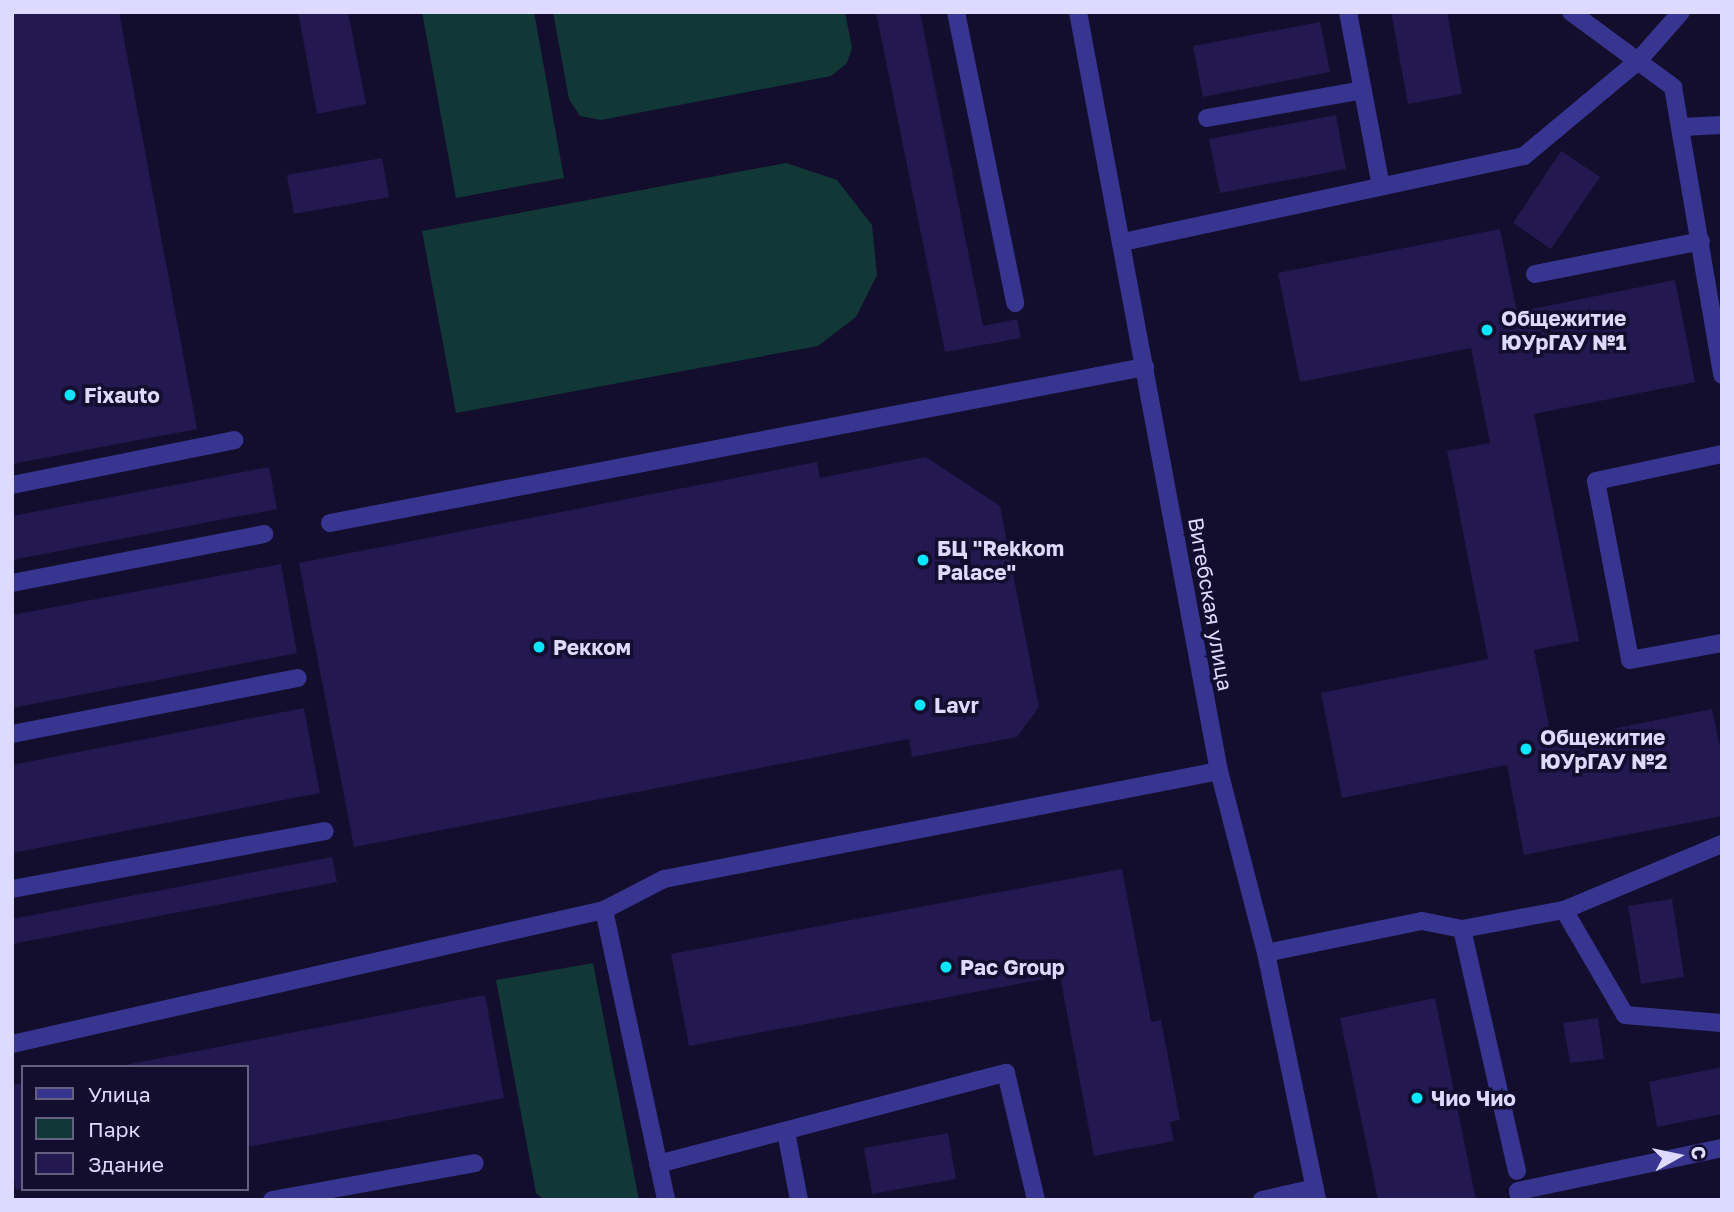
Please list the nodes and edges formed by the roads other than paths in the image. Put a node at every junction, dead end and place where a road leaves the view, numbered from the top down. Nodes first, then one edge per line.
1 (956, 12) edge
2 (1078, 12) edge
3 (1348, 12) edge
4 (1571, 12) edge
5 (1681, 12) edge
6 (1638, 61) junction
7 (1363, 90) junction
8 (1207, 118) dead end
9 (1722, 125) edge
10 (1682, 127) junction
11 (1381, 186) junction
12 (1700, 241) junction
13 (1123, 242) junction
14 (1535, 274) dead end
15 (1015, 303) dead end
16 (1144, 367) junction
17 (1722, 375) edge
18 (235, 440) dead end
19 (1722, 454) edge
20 (12, 485) edge
21 (330, 523) dead end
22 (264, 534) dead end
23 (12, 583) edge
24 (1722, 643) edge
25 (298, 678) dead end
26 (12, 734) edge
27 (1219, 771) junction
28 (326, 831) dead end
29 (1722, 844) edge
30 (12, 889) edge
31 (604, 910) junction
32 (1564, 910) junction
33 (1462, 929) junction
34 (1266, 953) junction
35 (1722, 1023) edge
36 (12, 1044) edge
37 (786, 1132) junction
38 (1722, 1148) edge
39 (475, 1163) dead end
40 (657, 1164) junction
41 (1517, 1171) dead end
42 (1316, 1194) edge
43 (272, 1200) edge
44 (666, 1200) edge
45 (799, 1200) edge
46 (1036, 1200) edge
47 (1262, 1200) edge
48 (1520, 1200) edge

1 - 15 street
2 - 13 street, Витебская улица
3 - 7 street
4 - 6 street
5 - 6 street
6 - 10 street
6 - 11 street
7 - 8 street
7 - 11 street
9 - 10 street
10 - 12 street
11 - 13 street
12 - 14 street
12 - 17 street
13 - 16 street, Витебская улица
16 - 21 street
16 - 27 street, Витебская улица
18 - 20 street
19 - 24 street
22 - 23 street
25 - 26 street
27 - 31 street
27 - 34 street, Витебская улица
28 - 30 street
29 - 32 street
31 - 36 street
31 - 40 street
32 - 33 street
32 - 35 street
33 - 34 street
33 - 41 street
34 - 42 street, Витебская улица
37 - 40 street
37 - 45 street
37 - 46 street
38 - 48 street
39 - 43 street
40 - 44 street
42 - 47 street

